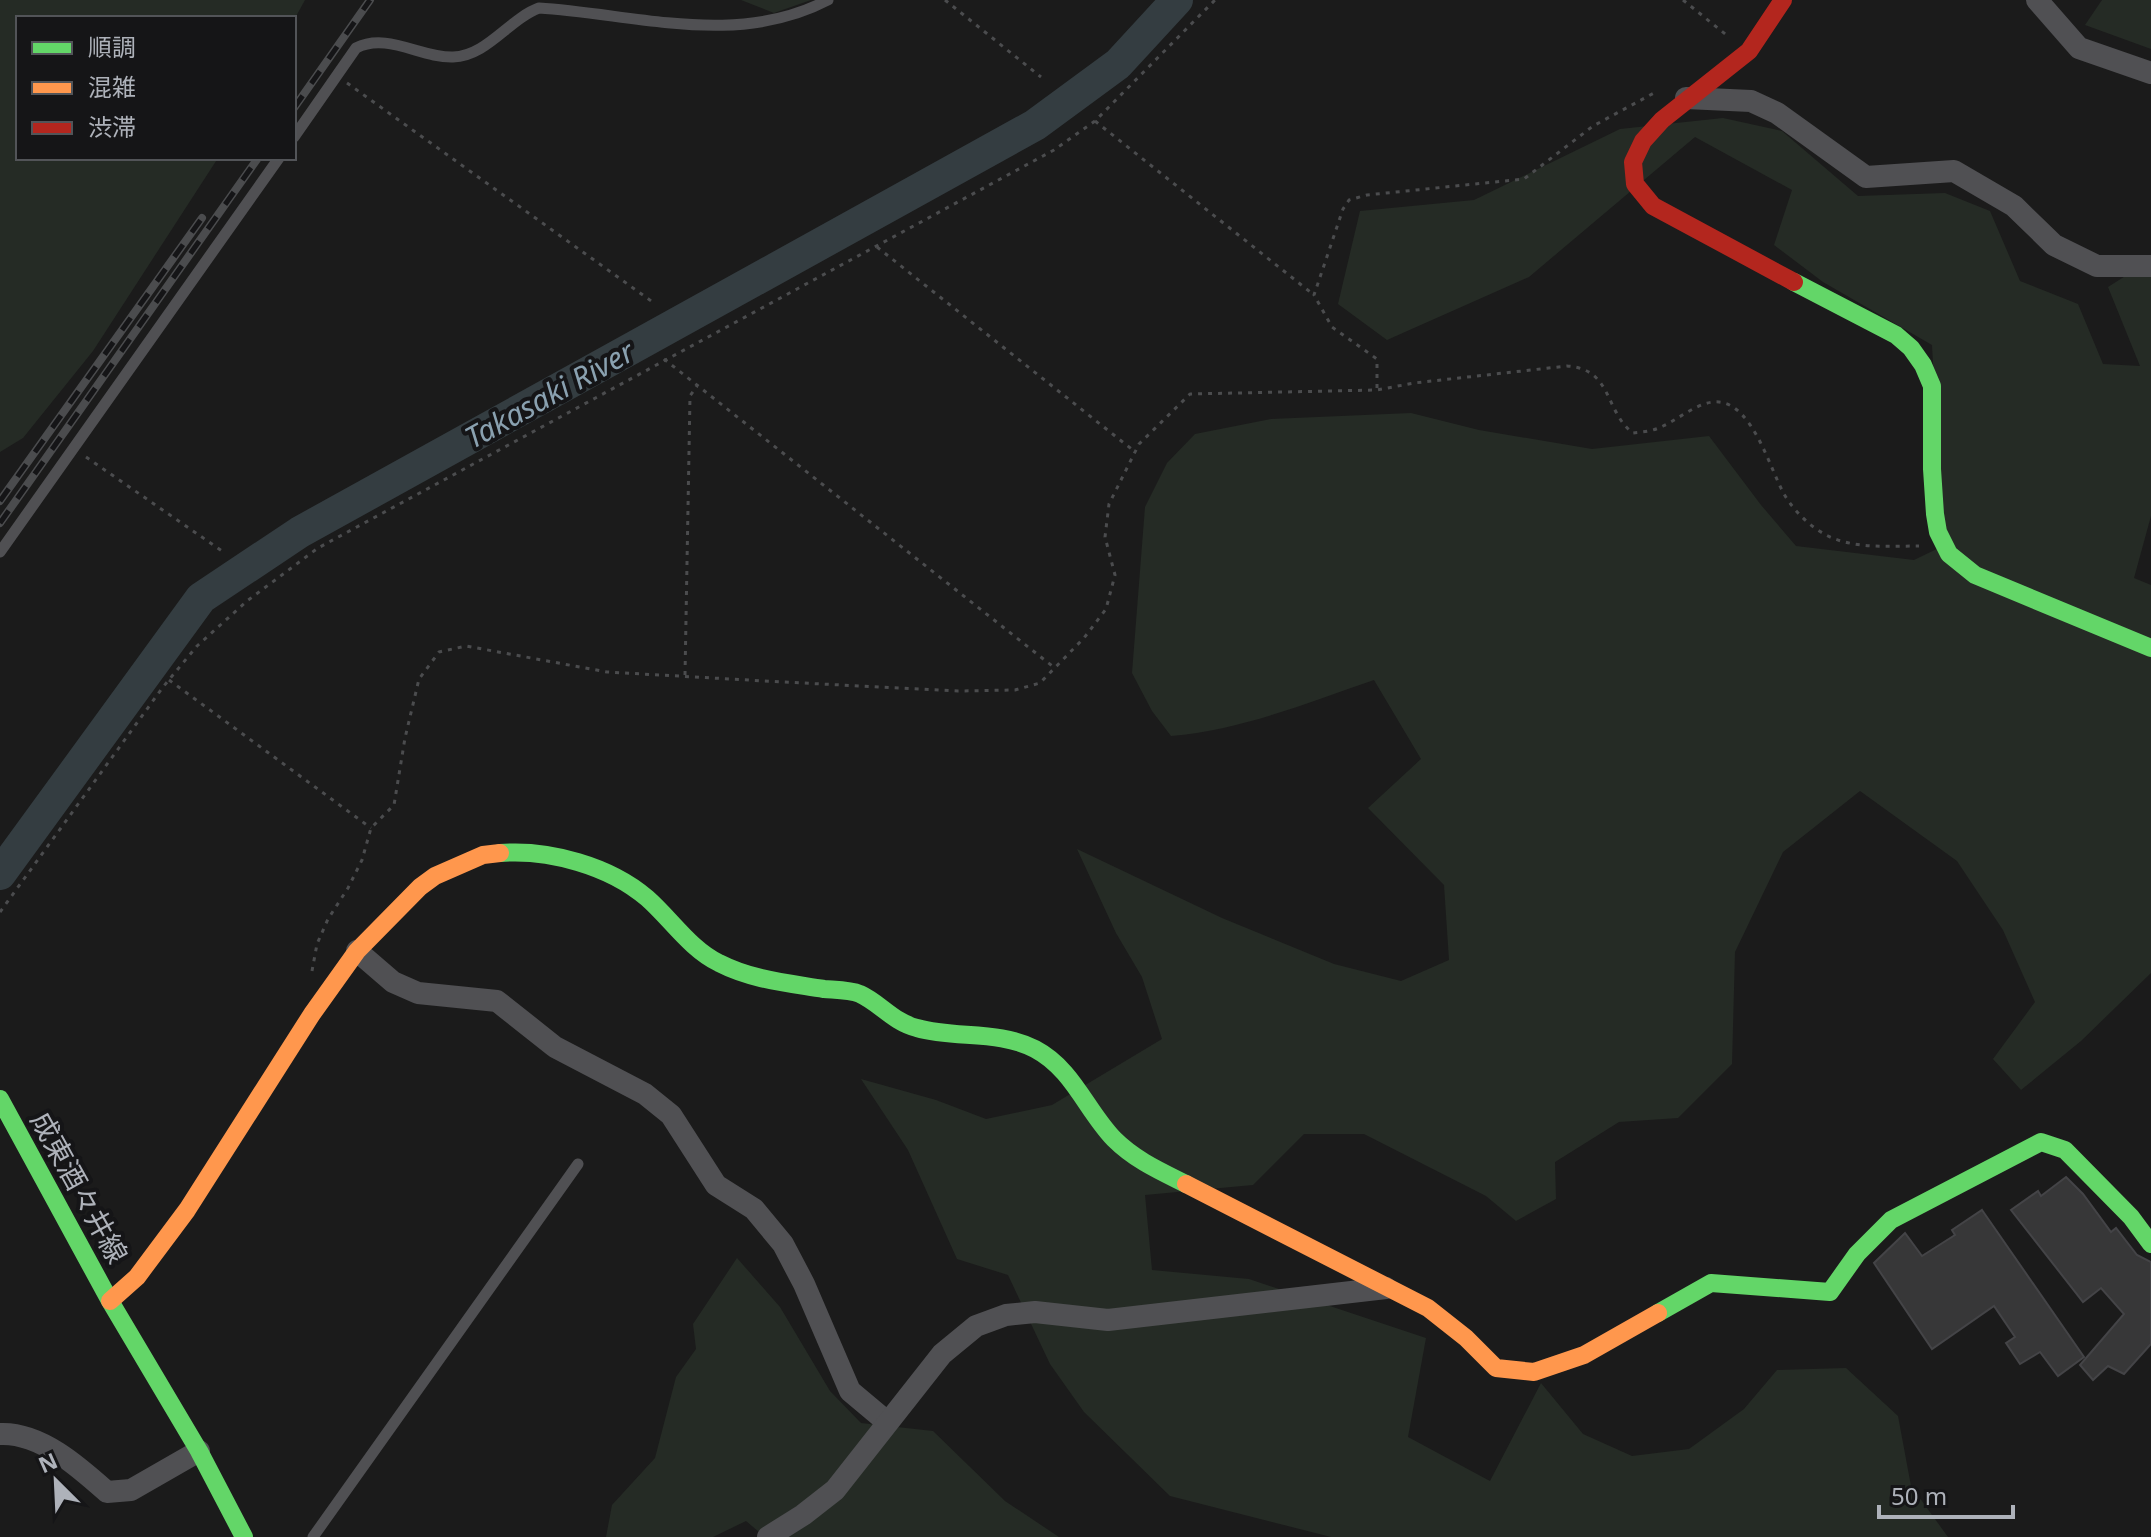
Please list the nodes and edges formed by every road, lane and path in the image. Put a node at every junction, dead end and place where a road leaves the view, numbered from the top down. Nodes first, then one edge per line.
1 (828, 0) edge
2 (945, 0) edge
3 (1215, 0) edge
4 (1683, 0) edge
5 (1783, 0) edge
6 (2037, 0) edge
7 (1748, 52) junction
8 (2151, 73) edge
9 (337, 76) junction
10 (1041, 77) dead end
11 (1661, 91) dead end
12 (1686, 98) junction
13 (1095, 121) junction
14 (296, 134) edge
15 (278, 160) edge
16 (877, 247) junction
17 (2151, 266) edge
18 (1314, 295) junction
19 (654, 303) dead end
20 (664, 359) junction
21 (697, 386) junction
22 (1377, 390) junction
23 (73, 448) junction
24 (1134, 451) junction
25 (1944, 546) junction
26 (222, 551) dead end
27 (0, 552) edge
28 (2151, 648) edge
29 (1056, 669) junction
30 (685, 677) junction
31 (169, 680) junction
32 (371, 828) junction
33 (0, 912) edge
34 (357, 951) junction
35 (310, 977) dead end
36 (0, 1099) edge
37 (578, 1164) dead end
38 (2149, 1238) edge
39 (1386, 1288) junction
40 (110, 1301) junction
41 (887, 1422) junction
42 (0, 1434) edge
43 (199, 1451) junction
44 (244, 1537) edge
45 (313, 1537) edge
46 (768, 1537) edge

1 - 9 lane
2 - 10 path
3 - 13 path
4 - 7 path
5 - 7 street
6 - 8 street
7 - 12 street
9 - 14 lane
9 - 19 path
11 - 18 path
12 - 17 street
12 - 25 street
13 - 16 path
13 - 18 path
15 - 23 lane
16 - 20 path
16 - 24 path
18 - 22 path
20 - 21 path
20 - 31 path
21 - 29 path
21 - 30 path
22 - 24 path
22 - 25 path
23 - 26 path
23 - 27 lane
24 - 29 path
25 - 28 street
29 - 30 path
30 - 32 path
31 - 32 path
31 - 33 path
32 - 35 path
34 - 39 street
34 - 40 street
34 - 41 street
36 - 40 street, 成東酒々井線
37 - 45 lane
38 - 39 street
39 - 41 street
40 - 43 street, 成東酒々井線
41 - 46 street
42 - 43 street
43 - 44 street, 成東酒々井線

